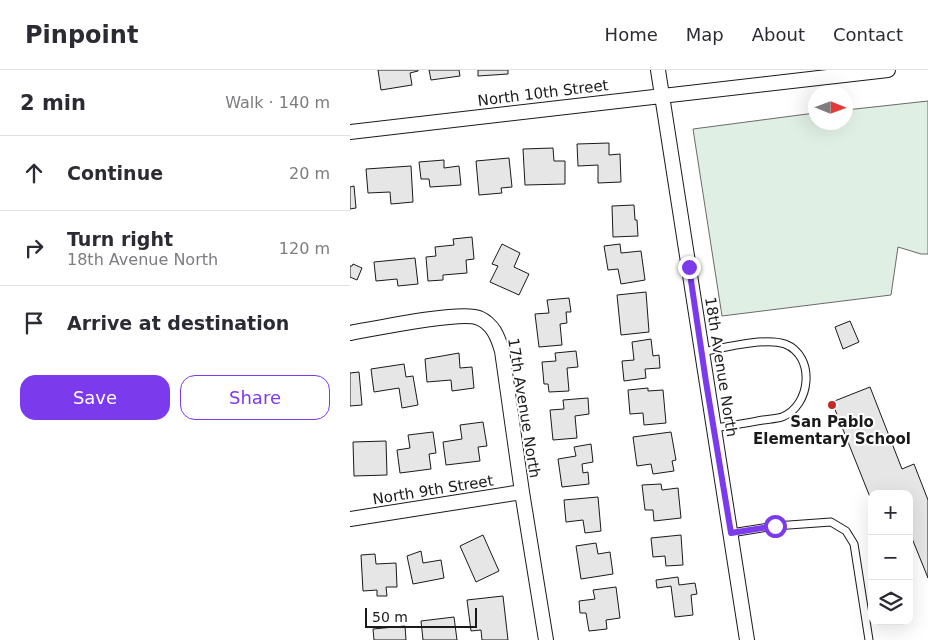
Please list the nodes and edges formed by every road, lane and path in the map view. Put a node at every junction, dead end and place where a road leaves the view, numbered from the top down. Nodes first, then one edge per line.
1 (658, 70) edge
2 (888, 70) edge
3 (661, 96) junction
4 (350, 132) edge
5 (350, 333) edge
6 (701, 352) junction
7 (714, 428) junction
8 (522, 492) junction
9 (350, 519) edge
10 (731, 533) junction
11 (546, 640) edge
12 (747, 640) edge
13 (869, 640) edge

1 - 3 street, 18th Avenue North
2 - 3 street, North 10th Street
3 - 4 street, North 10th Street
3 - 6 street, 18th Avenue North
5 - 8 street, 17th Avenue North
6 - 7 street, 18th Avenue North
6 - 7 lane
7 - 10 street, 18th Avenue North
8 - 9 street, North 9th Street
8 - 11 street, 17th Avenue North
10 - 12 street, 18th Avenue North
10 - 13 lane

